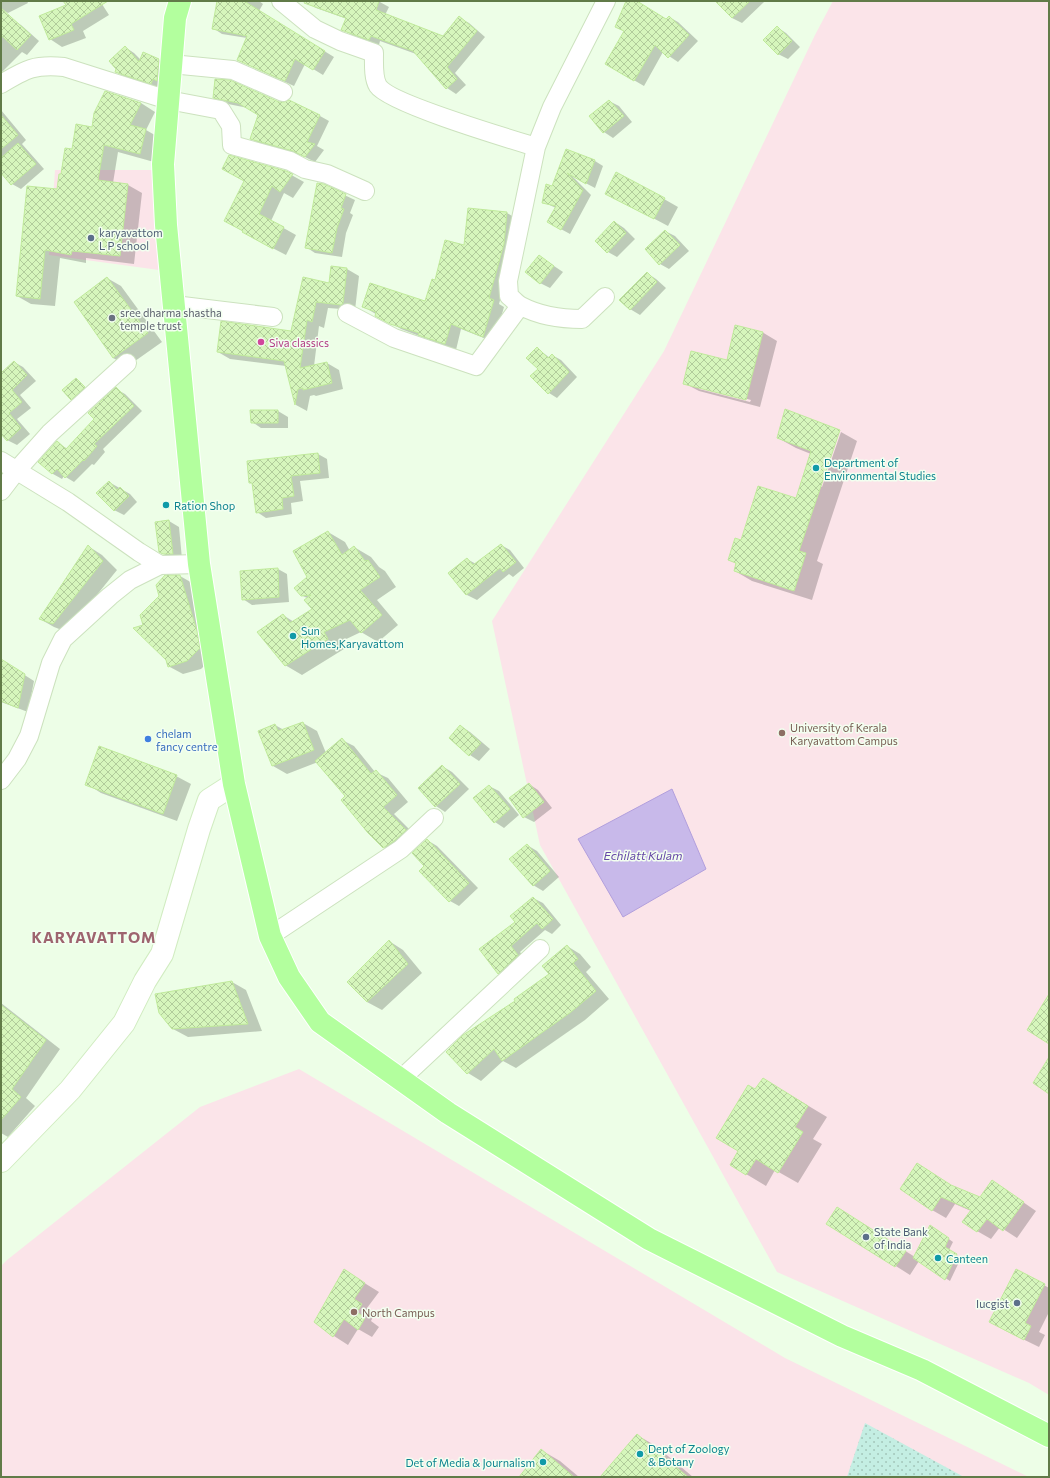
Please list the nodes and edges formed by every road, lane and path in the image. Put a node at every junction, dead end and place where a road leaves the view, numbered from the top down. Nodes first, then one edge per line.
1 (180, 1) edge
2 (281, 1) edge
3 (606, 1) edge
4 (171, 64) junction
5 (1, 84) edge
6 (283, 92) dead end
7 (168, 100) junction
8 (536, 147) junction
9 (365, 191) dead end
10 (605, 297) dead end
11 (174, 305) junction
12 (520, 306) junction
13 (347, 313) dead end
14 (273, 317) dead end
15 (127, 363) dead end
16 (1, 461) edge
17 (17, 470) junction
18 (1, 491) edge
19 (160, 564) junction
20 (199, 564) junction
21 (1, 780) edge
22 (234, 784) junction
23 (434, 818) dead end
24 (270, 936) junction
25 (540, 949) dead end
26 (401, 1079) junction
27 (4, 1152) edge
28 (1049, 1436) edge

1 - 4 main road
2 - 8 street
3 - 8 street
4 - 6 street
4 - 7 main road
5 - 7 street
7 - 9 street
7 - 11 main road
8 - 12 street
10 - 12 street
11 - 14 street
11 - 20 main road
12 - 13 street
15 - 17 street
16 - 17 street
17 - 18 street
17 - 19 street
19 - 20 street
19 - 21 street
20 - 22 main road
22 - 24 main road
22 - 27 main road
23 - 24 street
24 - 26 main road
25 - 26 street
26 - 28 main road

